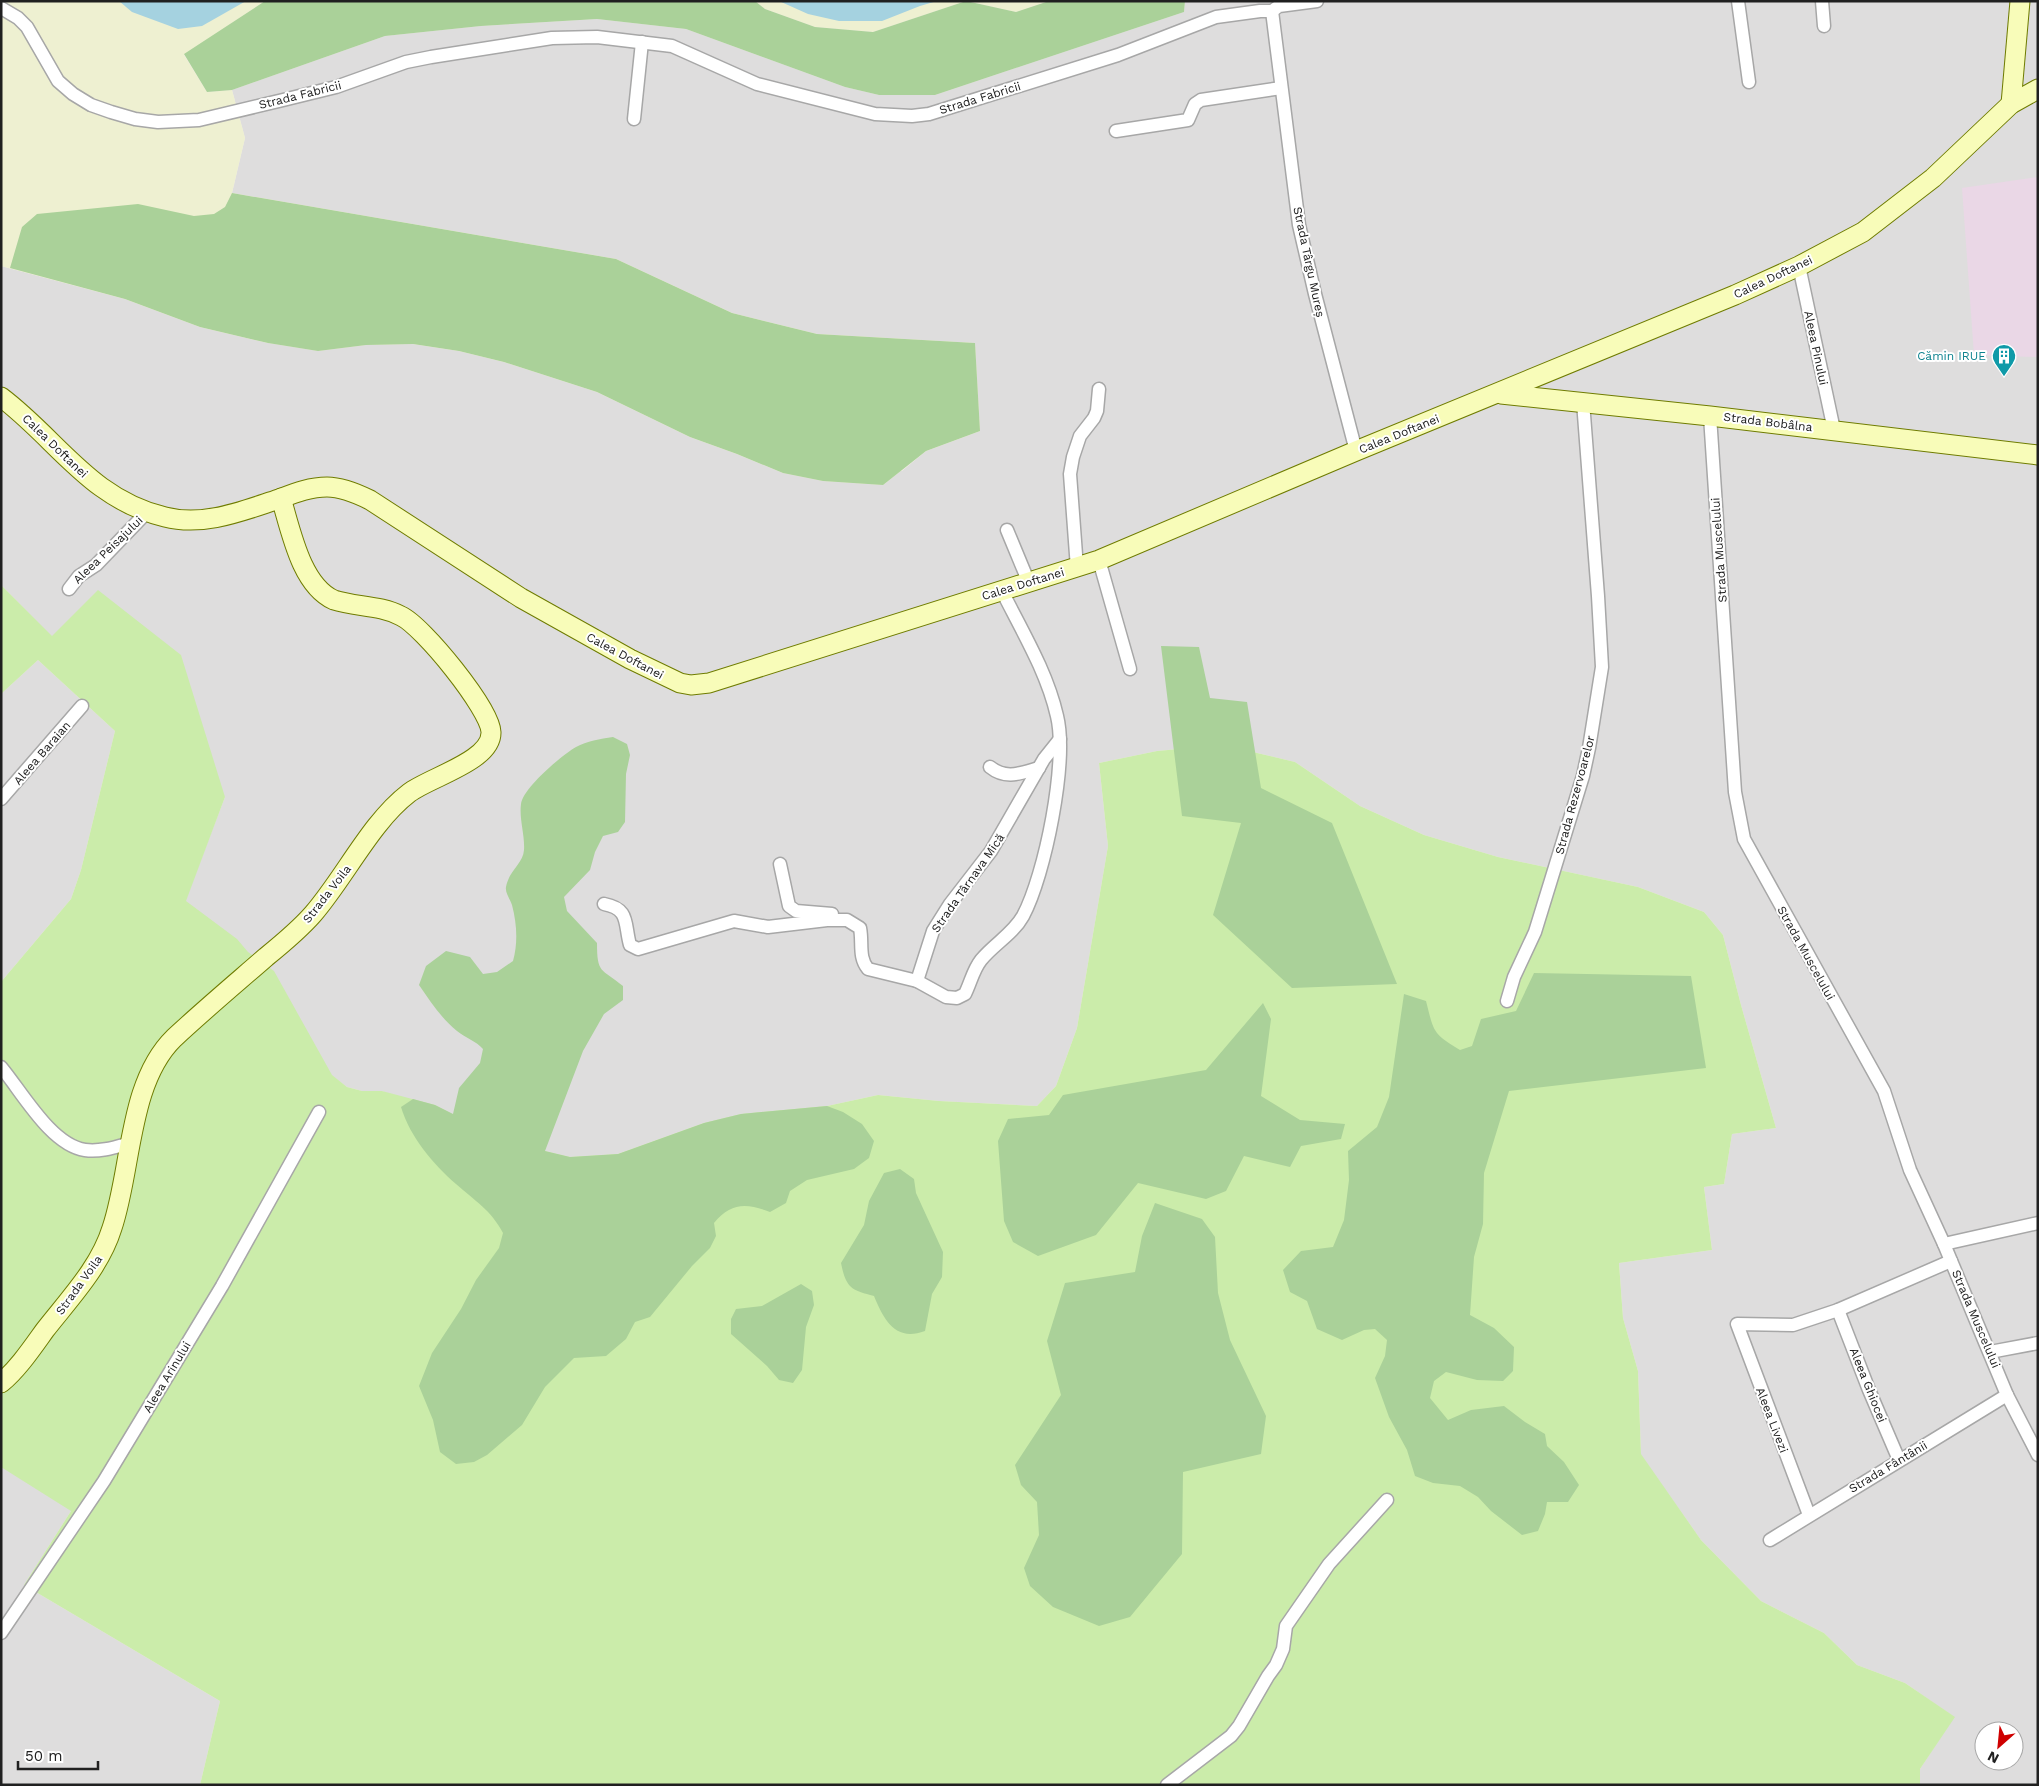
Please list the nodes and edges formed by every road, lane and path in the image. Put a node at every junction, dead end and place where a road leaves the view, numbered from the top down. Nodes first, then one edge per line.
1 (1317, 1) edge
2 (1738, 1) edge
3 (1822, 1) edge
4 (2020, 1) edge
5 (1, 8) edge
6 (1272, 11) junction
7 (1824, 26) dead end
8 (642, 42) junction
9 (1749, 82) dead end
10 (1281, 88) junction
11 (2038, 89) edge
12 (2011, 104) junction
13 (634, 119) dead end
14 (1116, 131) dead end
15 (1800, 266) junction
16 (1099, 389) dead end
17 (1497, 393) junction
18 (1, 397) edge
19 (1583, 402) junction
20 (1710, 416) junction
21 (1834, 430) junction
22 (1356, 451) junction
23 (2038, 455) edge
24 (281, 498) junction
25 (147, 512) junction
26 (1007, 530) dead end
27 (1099, 560) junction
28 (1077, 568) junction
29 (1029, 583) junction
30 (69, 589) dead end
31 (1002, 591) junction
32 (1130, 670) dead end
33 (82, 706) dead end
34 (1060, 738) junction
35 (990, 767) dead end
36 (1039, 768) junction
37 (1, 799) edge
38 (780, 864) dead end
39 (604, 904) dead end
40 (847, 920) junction
41 (917, 981) junction
42 (1507, 1001) dead end
43 (1, 1067) edge
44 (320, 1112) dead end
45 (131, 1143) junction
46 (2038, 1223) edge
47 (1944, 1244) junction
48 (1951, 1261) junction
49 (1838, 1310) junction
50 (2038, 1343) edge
51 (1990, 1352) junction
52 (1, 1384) edge
53 (2007, 1395) junction
54 (2036, 1447) edge
55 (1899, 1460) junction
56 (1387, 1500) dead end
57 (1809, 1515) junction
58 (1770, 1540) dead end
59 (1, 1633) edge
60 (1167, 1785) edge

1 - 6 street, Strada Fabricii
2 - 9 street
3 - 7 street
4 - 12 main road
5 - 8 street, Strada Fabricii
6 - 8 street, Strada Fabricii
6 - 10 street, Strada Târgu Mureș
8 - 13 street
10 - 14 street
10 - 22 street, Strada Târgu Mureș
11 - 12 main road, Calea Doftanei
12 - 15 main road, Calea Doftanei
15 - 17 main road, Calea Doftanei
15 - 21 street, Aleea Pinului
16 - 28 street
17 - 19 main road, Strada Bobâlna
17 - 22 main road, Calea Doftanei
18 - 25 main road, Calea Doftanei
19 - 20 main road, Strada Bobâlna
19 - 42 street, Strada Rezervoarelor
20 - 21 main road, Strada Bobâlna
20 - 47 street, Strada Muscelului
21 - 23 main road, Strada Bobâlna
22 - 27 main road, Calea Doftanei
24 - 25 main road, Calea Doftanei
24 - 31 main road, Calea Doftanei
24 - 45 main road, Strada Voila
25 - 30 street, Aleea Peisajului
26 - 29 street
27 - 28 main road, Calea Doftanei
27 - 32 street
28 - 29 main road, Calea Doftanei
29 - 31 main road, Calea Doftanei
31 - 34 street
33 - 37 street, Aleea Baraian
34 - 36 street, Strada Târnava Mică
34 - 41 street
35 - 36 street
36 - 41 street, Strada Târnava Mică
38 - 40 street
39 - 40 street
40 - 41 street
43 - 45 street
44 - 59 street, Aleea Arinului
45 - 52 main road, Strada Voila
46 - 47 street
47 - 48 street, Strada Muscelului
48 - 49 street
48 - 51 street, Strada Muscelului
49 - 55 street, Aleea Ghiocei
49 - 57 street, Aleea Livezi
50 - 51 street
51 - 53 street, Strada Muscelului
53 - 54 street, Strada Muscelului
53 - 55 street, Strada Fântânii
55 - 57 street, Strada Fântânii
56 - 60 street
57 - 58 street, Strada Fântânii

